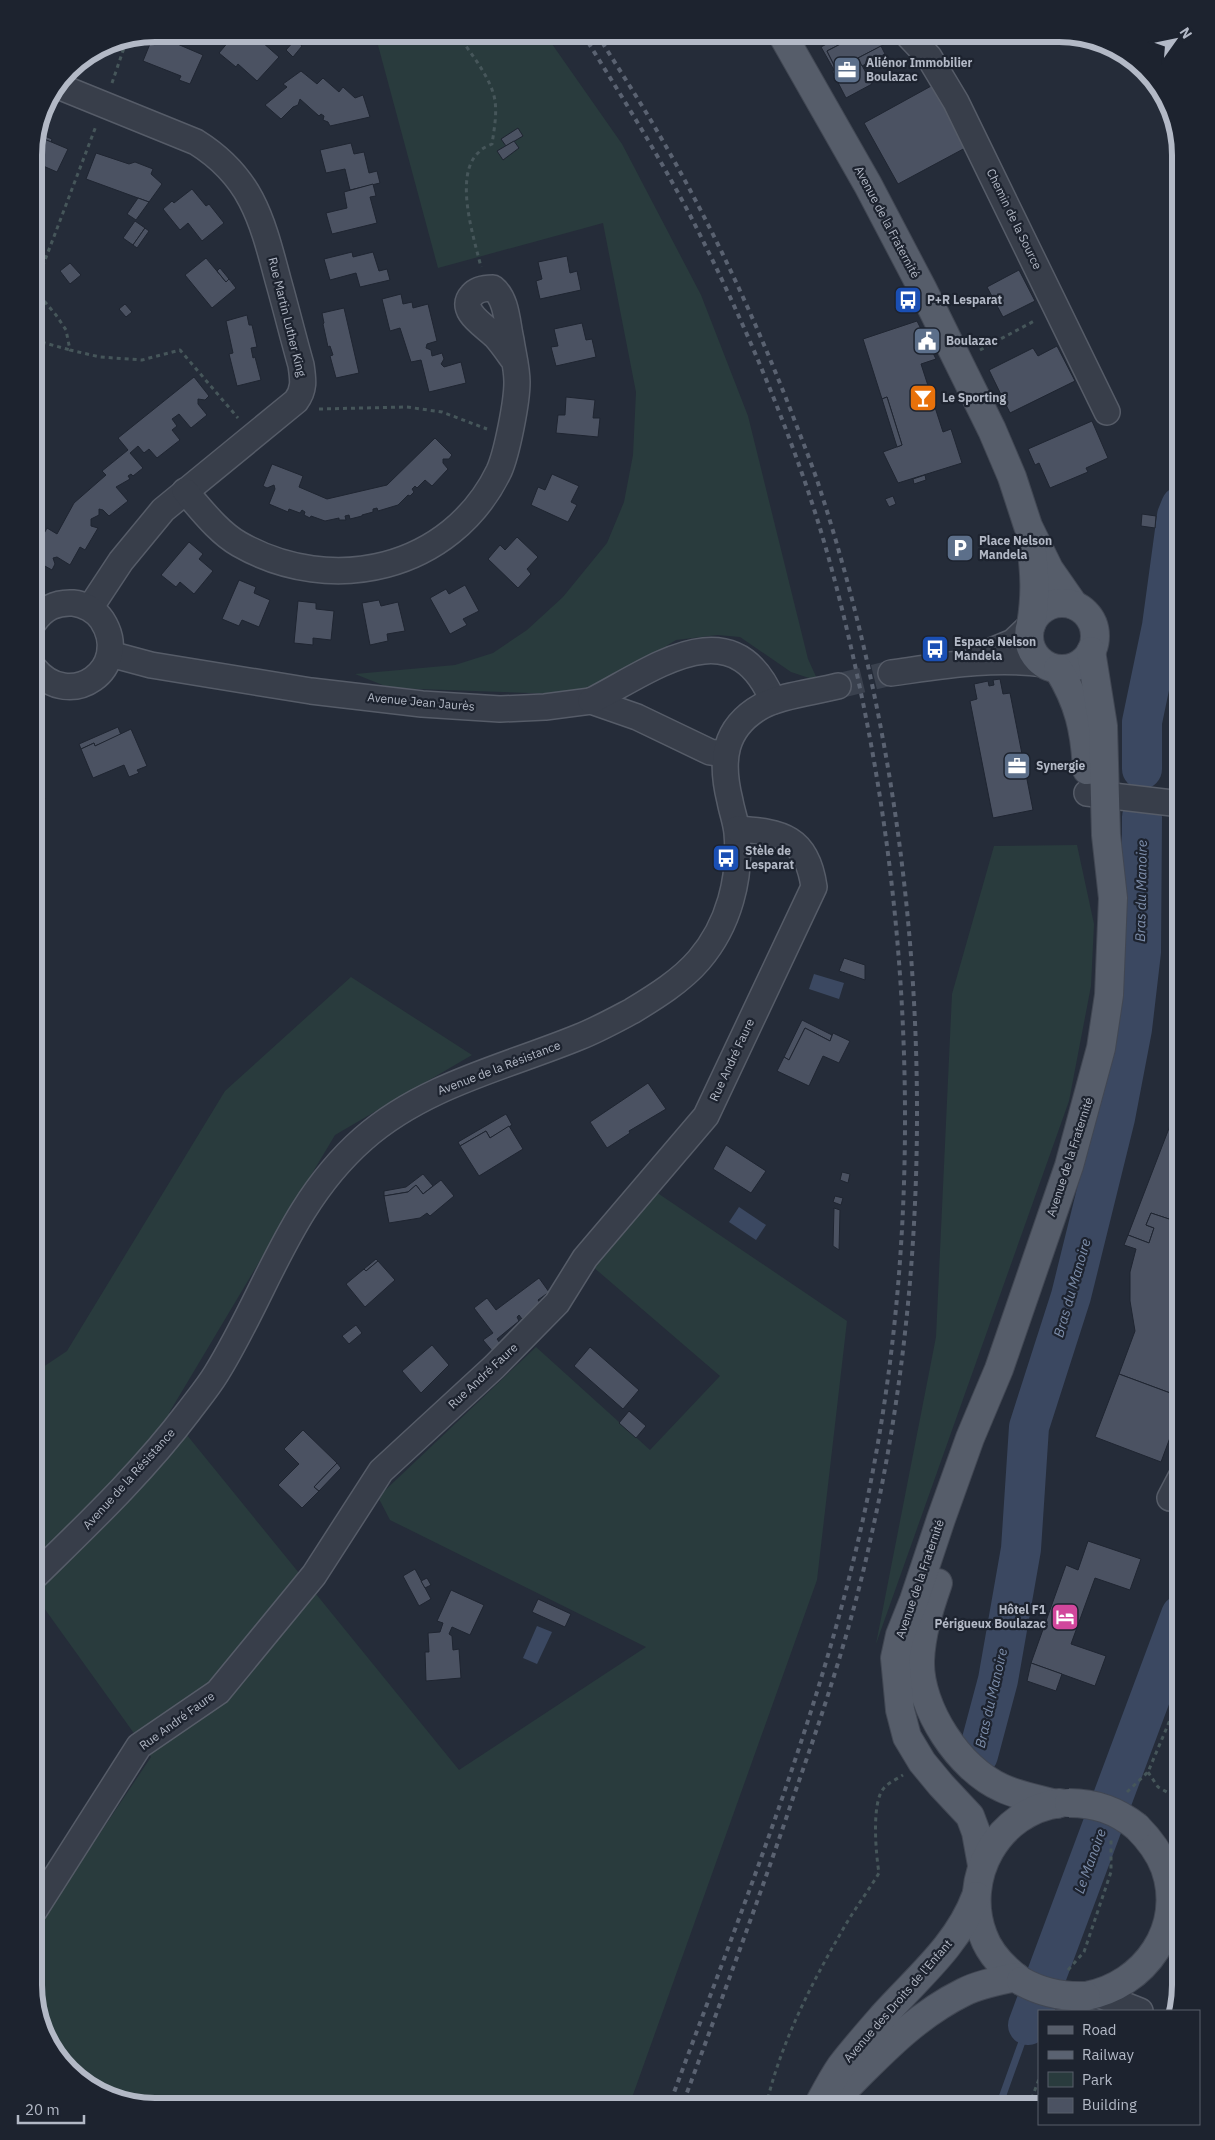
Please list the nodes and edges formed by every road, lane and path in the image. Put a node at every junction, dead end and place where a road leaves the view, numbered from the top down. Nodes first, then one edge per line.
1 (463, 42) edge
2 (787, 43) edge
3 (915, 43) edge
4 (124, 47) edge
5 (65, 89) edge
6 (104, 104) junction
7 (43, 265) edge
8 (485, 288) joint
9 (43, 300) edge
10 (1058, 307) junction
11 (43, 342) edge
12 (70, 350) junction
13 (967, 376) junction
14 (296, 401) junction
15 (1107, 412) dead end
16 (253, 436) junction
17 (508, 437) junction
18 (185, 491) junction
19 (1028, 526) junction
20 (1074, 604) junction
21 (90, 608) junction
22 (43, 612) edge
23 (1031, 625) junction
24 (1091, 651) junction
25 (110, 654) junction
26 (963, 662) junction
27 (1051, 666) junction
28 (891, 673) tunnel mouth
29 (43, 680) edge
30 (838, 686) tunnel mouth
31 (591, 701) junction
32 (773, 701) junction
33 (724, 754) junction
34 (1097, 795) junction
35 (1172, 803) edge
36 (737, 829) junction
37 (999, 1369) junction
38 (42, 1569) edge
39 (1172, 1715) edge
40 (922, 1762) junction
41 (1148, 1772) junction
42 (1143, 1776) dead end
43 (1172, 1795) edge
44 (1063, 1803) junction
45 (1170, 1856) edge
46 (982, 1864) junction
47 (1111, 1872) dead end
48 (976, 1896) junction
49 (42, 1898) edge
50 (1172, 1916) edge
51 (1172, 1923) edge
52 (1065, 1973) dead end
53 (1018, 1979) junction
54 (1091, 1995) junction
55 (1137, 2010) edge
56 (1038, 2082) edge
57 (769, 2098) edge
58 (823, 2098) edge
59 (835, 2098) edge
60 (1032, 2098) edge

1 - 8 path
2 - 13 main road, Avenue de la Fraternité
3 - 10 street, Chemin de la Source
4 - 6 path
5 - 6 street, Rue Martin Luther King
6 - 7 path
6 - 14 street, Rue Martin Luther King
8 - 17 street
9 - 12 path
10 - 13 path
10 - 15 street, Chemin de la Source
11 - 12 path
12 - 16 path
13 - 19 main road, Avenue de la Fraternité
14 - 16 street
14 - 17 path
16 - 18 street
17 - 18 street
18 - 21 street
19 - 20 main road
19 - 23 main road
20 - 23 main road
20 - 24 main road
21 - 22 street
21 - 25 street
23 - 26 street
23 - 27 main road
24 - 27 main road
24 - 34 main road, Avenue de la Fraternité
25 - 29 street
25 - 31 street, Avenue Jean Jaurès
26 - 27 street
26 - 28 street
27 - 34 main road, Avenue de la Fraternité
30 - 32 street
31 - 32 street
31 - 33 street, Avenue Jean Jaurès
32 - 33 street
33 - 36 street, Avenue de la Résistance
34 - 35 street
34 - 37 main road, Avenue de la Fraternité
36 - 38 street, Avenue de la Résistance
36 - 49 street, Rue André Faure
37 - 40 main road, Avenue de la Fraternité
37 - 44 main road, Avenue de la Fraternité
39 - 41 path
40 - 46 main road, Avenue de la Fraternité
40 - 57 path
41 - 42 path
41 - 43 path
44 - 45 main road, bridge
44 - 46 main road
45 - 50 main road
46 - 48 main road
47 - 52 path
48 - 53 main road
48 - 58 main road, Avenue des Droits de l'Enfant
51 - 54 main road
53 - 54 main road, bridge
53 - 59 main road, Avenue des Droits de l'Enfant
54 - 55 street
56 - 60 path

